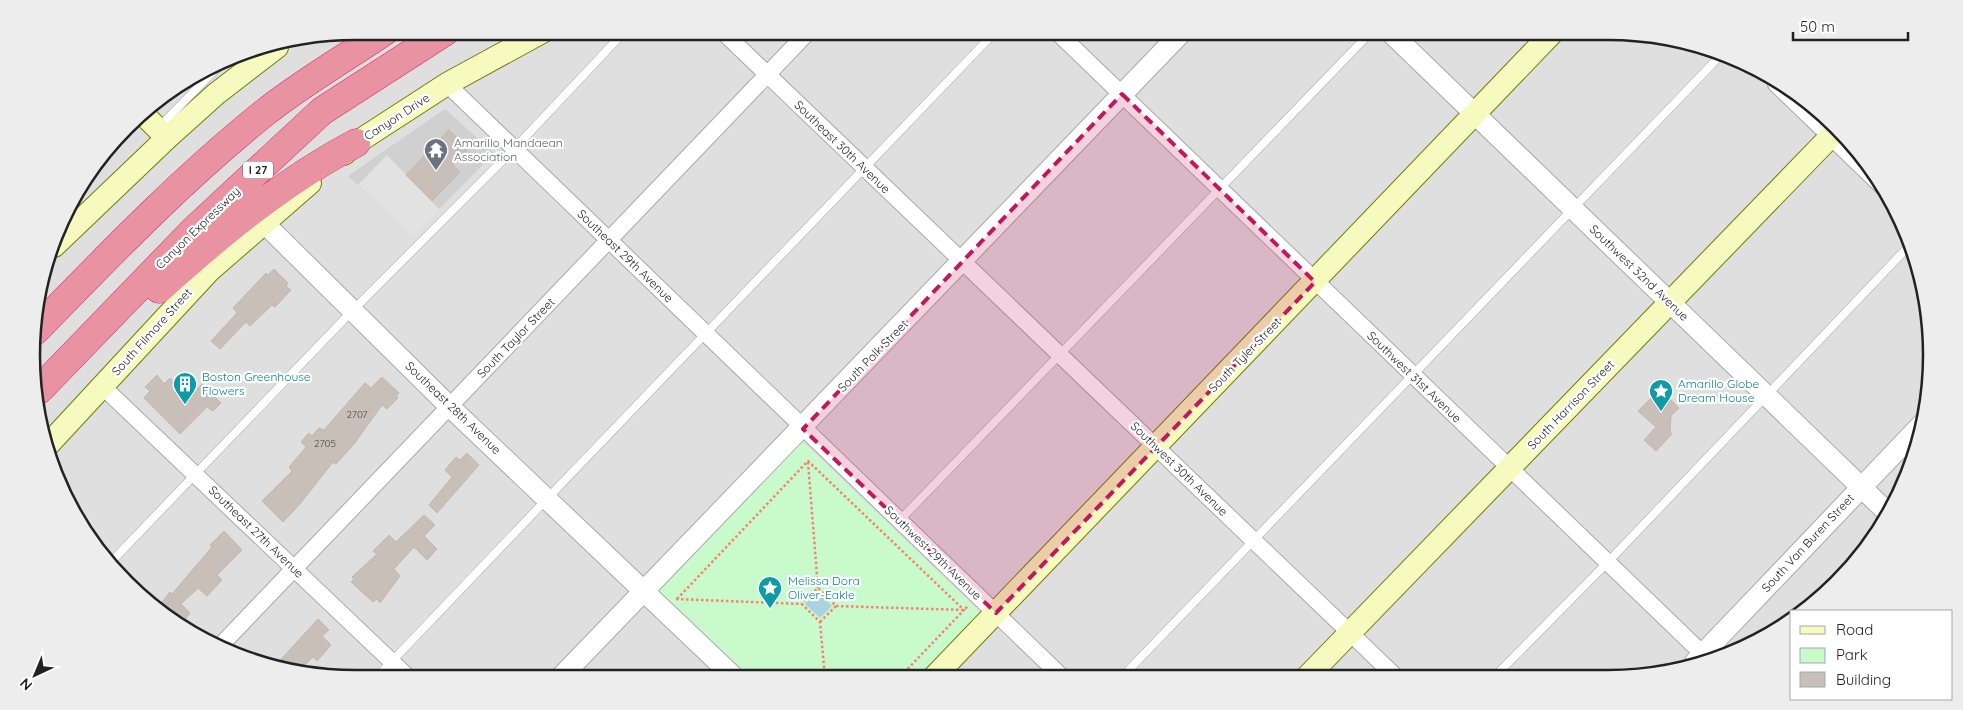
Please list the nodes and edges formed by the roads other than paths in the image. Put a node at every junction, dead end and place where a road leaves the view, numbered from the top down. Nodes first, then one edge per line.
1 (372, 40) edge
2 (432, 40) edge
3 (528, 40) edge
4 (617, 40) edge
5 (731, 40) edge
6 (800, 40) edge
7 (987, 40) edge
8 (1065, 40) edge
9 (1174, 40) edge
10 (1363, 40) edge
11 (1399, 40) edge
12 (1545, 40) edge
13 (271, 52) edge
14 (1717, 60) edge
15 (213, 73) edge
16 (767, 74) junction
17 (447, 84) junction
18 (1122, 94) junction
19 (1800, 105) edge
20 (1476, 113) junction
21 (147, 118) edge
22 (162, 133) junction
23 (1833, 134) edge
24 (356, 143) junction
25 (514, 149) junction
26 (865, 169) junction
27 (1219, 188) junction
28 (1574, 208) junction
29 (263, 222) junction
30 (63, 236) edge
31 (608, 241) junction
32 (1905, 250) edge
33 (962, 262) junction
34 (1315, 282) junction
35 (1670, 303) junction
36 (352, 310) junction
37 (42, 324) edge
38 (704, 333) junction
39 (92, 334) junction
40 (1060, 355) junction
41 (1412, 375) junction
42 (103, 386) junction
43 (42, 387) edge
44 (1766, 395) junction
45 (450, 407) junction
46 (802, 428) junction
47 (1913, 433) edge
48 (52, 440) edge
49 (1156, 448) junction
50 (1510, 469) junction
51 (195, 474) junction
52 (1861, 487) junction
53 (548, 500) junction
54 (1883, 508) edge
55 (900, 521) junction
56 (1254, 541) junction
57 (114, 559) edge
58 (1608, 562) junction
59 (295, 569) junction
60 (645, 592) junction
61 (996, 613) junction
62 (1350, 633) junction
63 (224, 642) edge
64 (1706, 654) edge
65 (1700, 656) edge
66 (392, 662) junction
67 (384, 670) edge
68 (400, 670) edge
69 (568, 670) edge
70 (739, 670) edge
71 (942, 670) edge
72 (1055, 670) edge
73 (1129, 670) edge
74 (1314, 670) edge
75 (1389, 670) edge
76 (1501, 670) edge

1 - 37 highway
2 - 39 highway, Canyon Expressway / I 27
3 - 17 main road, Canyon Drive
4 - 25 lane
5 - 16 street, Southeast 30th Avenue
6 - 16 street, South Taylor Street
7 - 26 lane
8 - 18 street, Southwest 31st Avenue
9 - 18 street, South Polk Street
10 - 27 lane
11 - 20 street, Southwest 32nd Avenue
12 - 20 main road, South Tyler Street
13 - 22 main road
14 - 28 lane
15 - 22 lane
16 - 26 street, Southeast 30th Avenue
16 - 31 street, South Taylor Street
17 - 24 main road, Canyon Drive
17 - 25 street, Southeast 29th Avenue
18 - 27 street, Southwest 31st Avenue
18 - 33 street, South Polk Street
19 - 23 street
20 - 28 street, Southwest 32nd Avenue
20 - 34 main road, South Tyler Street
21 - 22 main road
22 - 30 main road
23 - 35 main road, South Harrison Street
24 - 29 main road, Canyon Drive
24 - 39 highway
25 - 31 street, Southeast 29th Avenue
25 - 36 lane
26 - 33 street, Southeast 30th Avenue
26 - 38 lane
27 - 34 street, Southwest 31st Avenue
27 - 40 lane
28 - 35 street, Southwest 32nd Avenue
28 - 41 lane
29 - 36 street, Southeast 28th Avenue
29 - 42 main road, South Filmore Street
31 - 38 street, Southeast 29th Avenue
31 - 45 street, South Taylor Street
32 - 44 lane
33 - 40 street, Southwest 30th Avenue
33 - 46 street, South Polk Street
34 - 41 street, Southwest 31st Avenue
34 - 49 main road, South Tyler Street
35 - 44 street, Southwest 32nd Avenue
35 - 50 main road, South Harrison Street
36 - 45 street, Southeast 28th Avenue
36 - 51 lane
38 - 46 street, Southeast 29th Avenue
38 - 53 lane
39 - 43 highway, Canyon Expressway / I 27
40 - 49 street, Southwest 30th Avenue
40 - 55 lane
41 - 50 street, Southwest 31st Avenue
41 - 56 lane
42 - 48 main road, South Filmore Street
42 - 51 street, Southeast 27th Avenue
44 - 52 street, Southwest 32nd Avenue
44 - 58 lane
45 - 53 street, Southeast 28th Avenue
45 - 59 street, South Taylor Street
46 - 55 street, Southwest 29th Avenue
46 - 60 street, South Polk Street
47 - 52 street, South Van Buren Street
49 - 56 street, Southwest 30th Avenue
49 - 61 main road, South Tyler Street
50 - 58 street, Southwest 31st Avenue
50 - 62 main road, South Harrison Street
51 - 57 lane
51 - 59 street, Southeast 27th Avenue
52 - 54 street, Southwest 32nd Avenue
52 - 64 street, South Van Buren Street
53 - 60 street, Southeast 28th Avenue
53 - 66 lane
55 - 61 street, Southwest 29th Avenue
56 - 62 street, Southwest 30th Avenue
56 - 73 lane
58 - 65 street, Southwest 31st Avenue
58 - 76 lane
59 - 63 street, South Taylor Street
59 - 66 street, Southeast 27th Avenue
60 - 69 street, South Polk Street
60 - 70 street, Southeast 28th Avenue
61 - 71 main road, South Tyler Street
61 - 72 street, Southwest 29th Avenue
62 - 74 main road, South Harrison Street
62 - 75 street, Southwest 30th Avenue
66 - 67 lane
66 - 68 street, Southeast 27th Avenue

